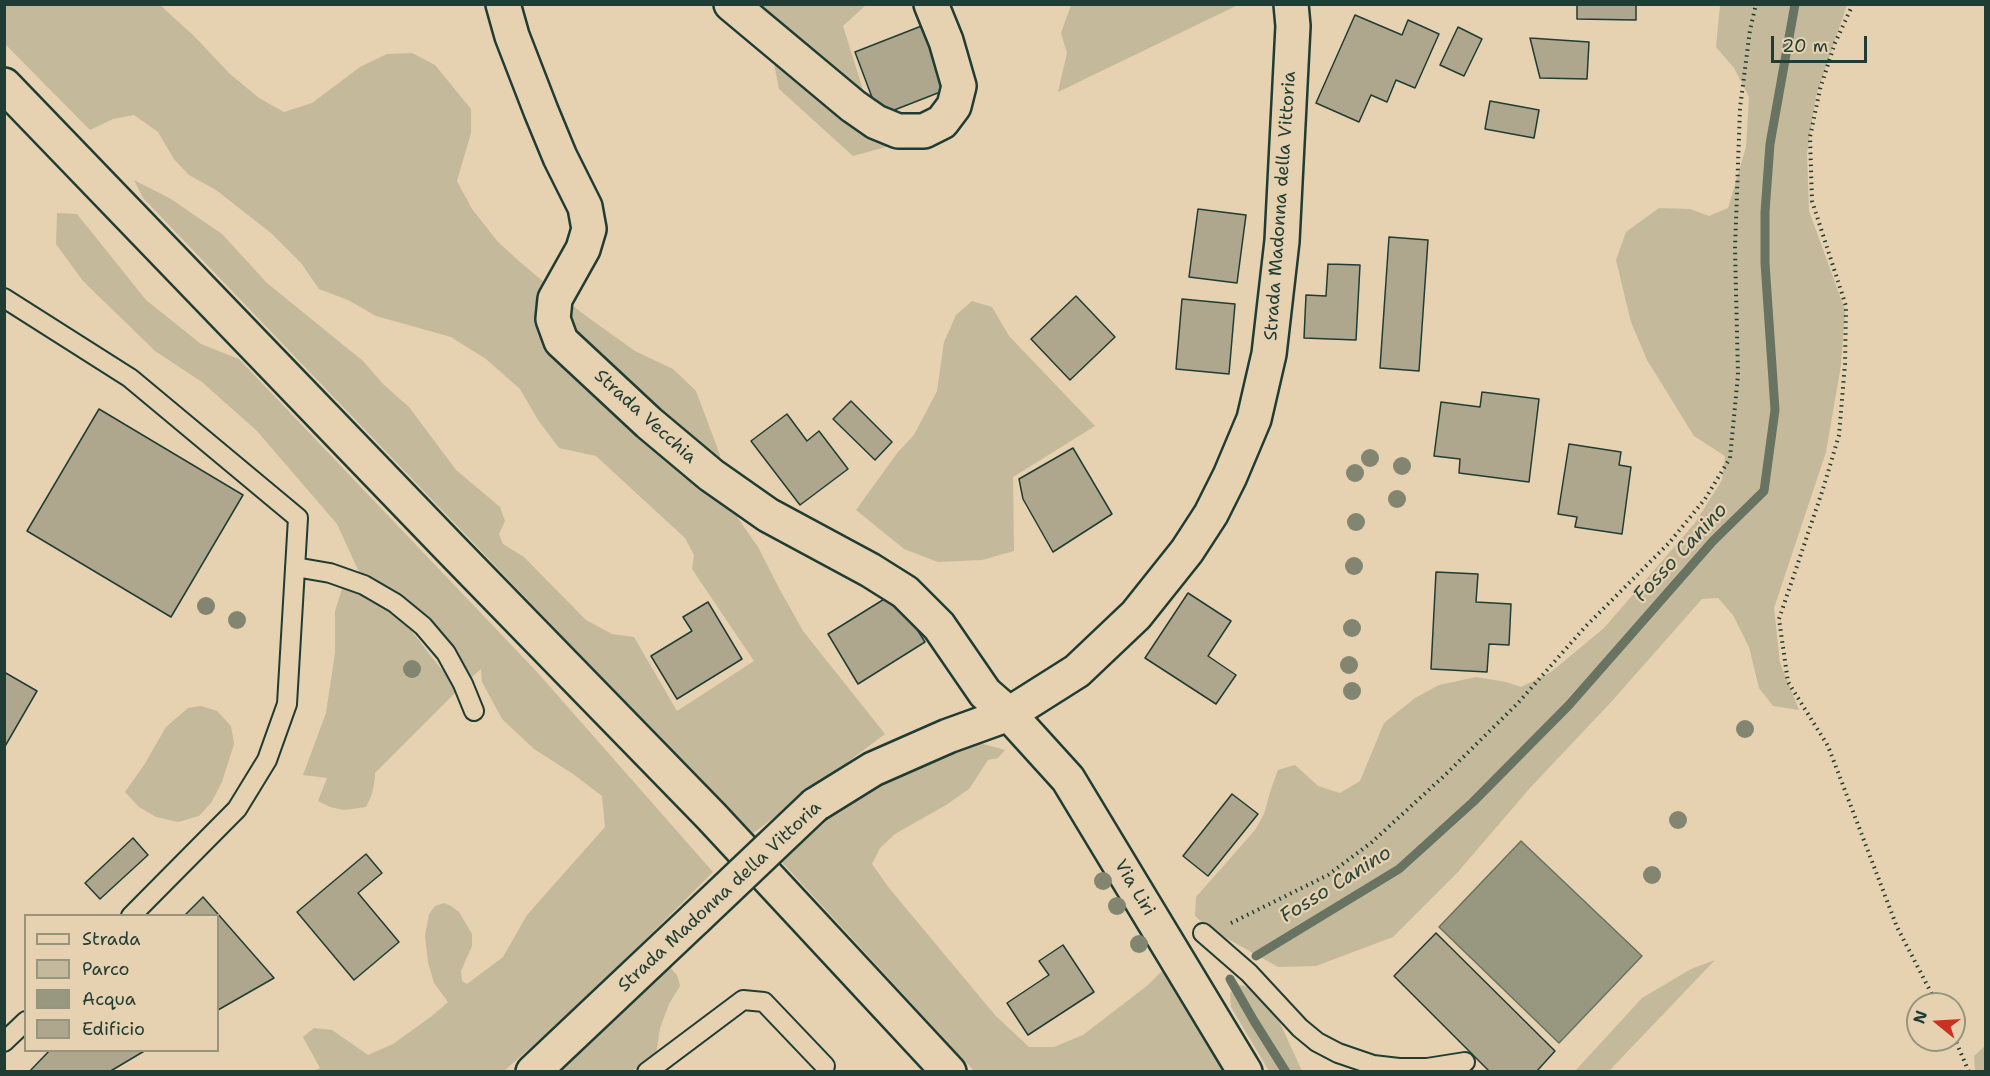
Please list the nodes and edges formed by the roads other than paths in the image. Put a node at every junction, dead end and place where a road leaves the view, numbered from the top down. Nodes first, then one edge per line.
1 (503, 4) edge
2 (731, 4) edge
3 (932, 4) edge
4 (1291, 4) edge
5 (4, 85) edge
6 (4, 298) edge
7 (295, 567) junction
8 (474, 711) dead end
9 (1010, 714) junction
10 (132, 914) edge
11 (1203, 933) road end
12 (24, 1023) edge
13 (4, 1042) edge
14 (1465, 1062) dead end
15 (825, 1066) dead end
16 (533, 1071) edge
17 (647, 1071) edge
18 (949, 1071) edge
19 (1245, 1071) edge

1 - 9 main road, Strada Vecchia
2 - 3 main road
4 - 9 main road, Strada Madonna della Vittoria
5 - 18 main road
6 - 7 lane
7 - 8 lane
7 - 10 lane
9 - 16 main road, Strada Madonna della Vittoria, bridge
9 - 19 main road, Via Liri
11 - 14 lane
12 - 13 lane
15 - 17 lane

